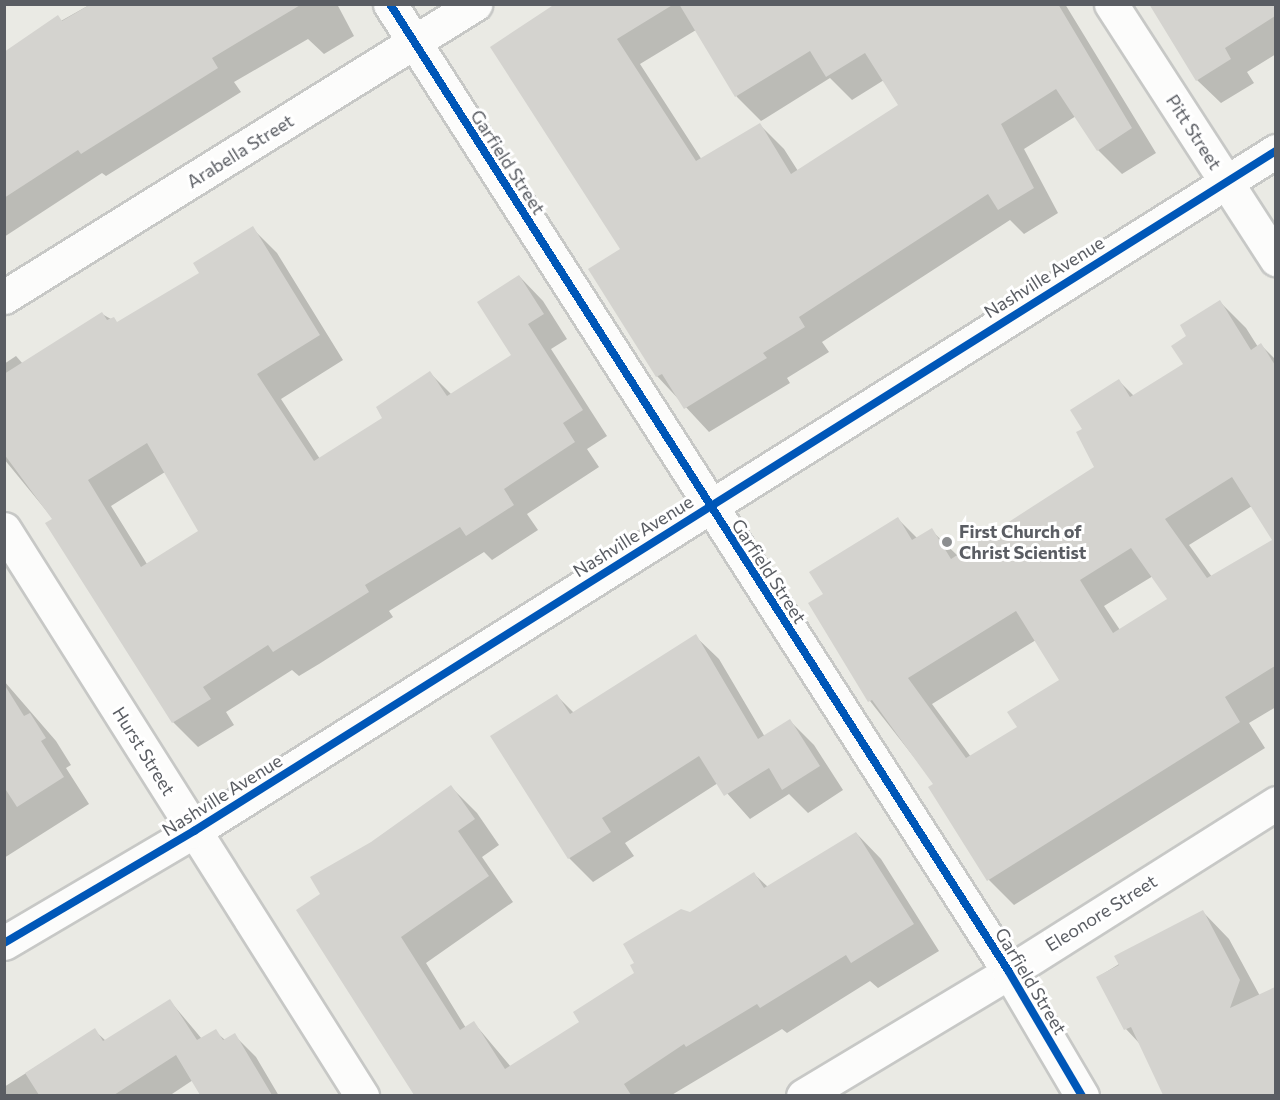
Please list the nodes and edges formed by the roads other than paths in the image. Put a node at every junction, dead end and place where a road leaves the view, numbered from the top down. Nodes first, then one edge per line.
1 (390, 4) edge
2 (475, 4) edge
3 (1111, 4) edge
4 (414, 43) junction
5 (1275, 151) edge
6 (1226, 182) junction
7 (1275, 260) edge
8 (4, 297) edge
9 (709, 505) junction
10 (4, 529) edge
11 (1275, 803) edge
12 (194, 831) junction
13 (4, 944) edge
14 (1009, 972) junction
15 (362, 1095) edge
16 (803, 1095) edge
17 (1082, 1095) edge

1 - 4 street, Garfield Street
2 - 4 street, Arabella Street
3 - 6 street, Pitt Street
4 - 8 street, Arabella Street
4 - 9 street, Garfield Street
5 - 6 street, Nashville Avenue
6 - 7 street, Pitt Street
6 - 9 street, Nashville Avenue
9 - 12 street, Nashville Avenue
9 - 14 street, Garfield Street
10 - 12 street, Hurst Street
11 - 14 street, Eleonore Street
12 - 13 street, Nashville Avenue
12 - 15 street, Hurst Street
14 - 16 street, Eleonore Street
14 - 17 street, Garfield Street

